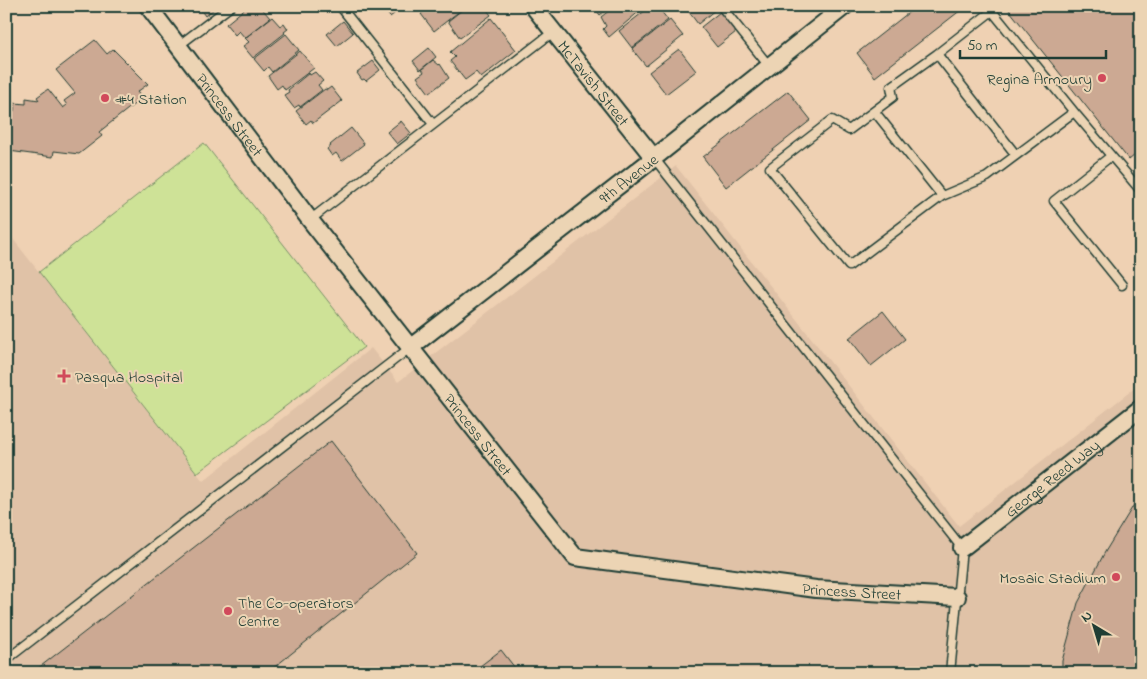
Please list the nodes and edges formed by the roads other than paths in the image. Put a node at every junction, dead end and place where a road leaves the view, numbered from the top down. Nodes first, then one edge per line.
1 (148, 6) edge
2 (231, 6) edge
3 (340, 6) edge
4 (533, 6) edge
5 (721, 6) edge
6 (844, 6) edge
7 (990, 9) edge
8 (553, 32) junction
9 (178, 46) junction
10 (937, 54) junction
11 (769, 66) junction
12 (875, 112) junction
13 (1074, 112) junction
14 (433, 124) junction
15 (1016, 155) junction
16 (1111, 156) junction
17 (654, 158) junction
18 (1141, 191) edge
19 (942, 196) junction
20 (310, 220) junction
21 (1122, 285) dead end
22 (411, 347) junction
23 (1141, 408) edge
24 (962, 548) junction
25 (957, 597) junction
26 (6, 660) edge
27 (950, 673) edge

1 - 9 street, Princess Street
2 - 9 lane
3 - 14 lane
4 - 8 street, McTavish Street
5 - 11 lane
6 - 11 street, 9th Avenue
7 - 10 lane
7 - 13 lane
8 - 14 lane
8 - 17 street, McTavish Street
9 - 20 street, Princess Street
10 - 12 lane
10 - 15 lane
11 - 17 street, 9th Avenue
12 - 19 lane
12 - 19 lane
13 - 15 lane
13 - 16 lane
14 - 20 lane
15 - 19 lane
16 - 18 lane
16 - 21 lane
17 - 22 street, 9th Avenue
17 - 24 lane
20 - 22 street, Princess Street
22 - 25 street, Princess Street
22 - 26 lane
23 - 24 street, George Reed Way
24 - 25 lane
25 - 27 lane

